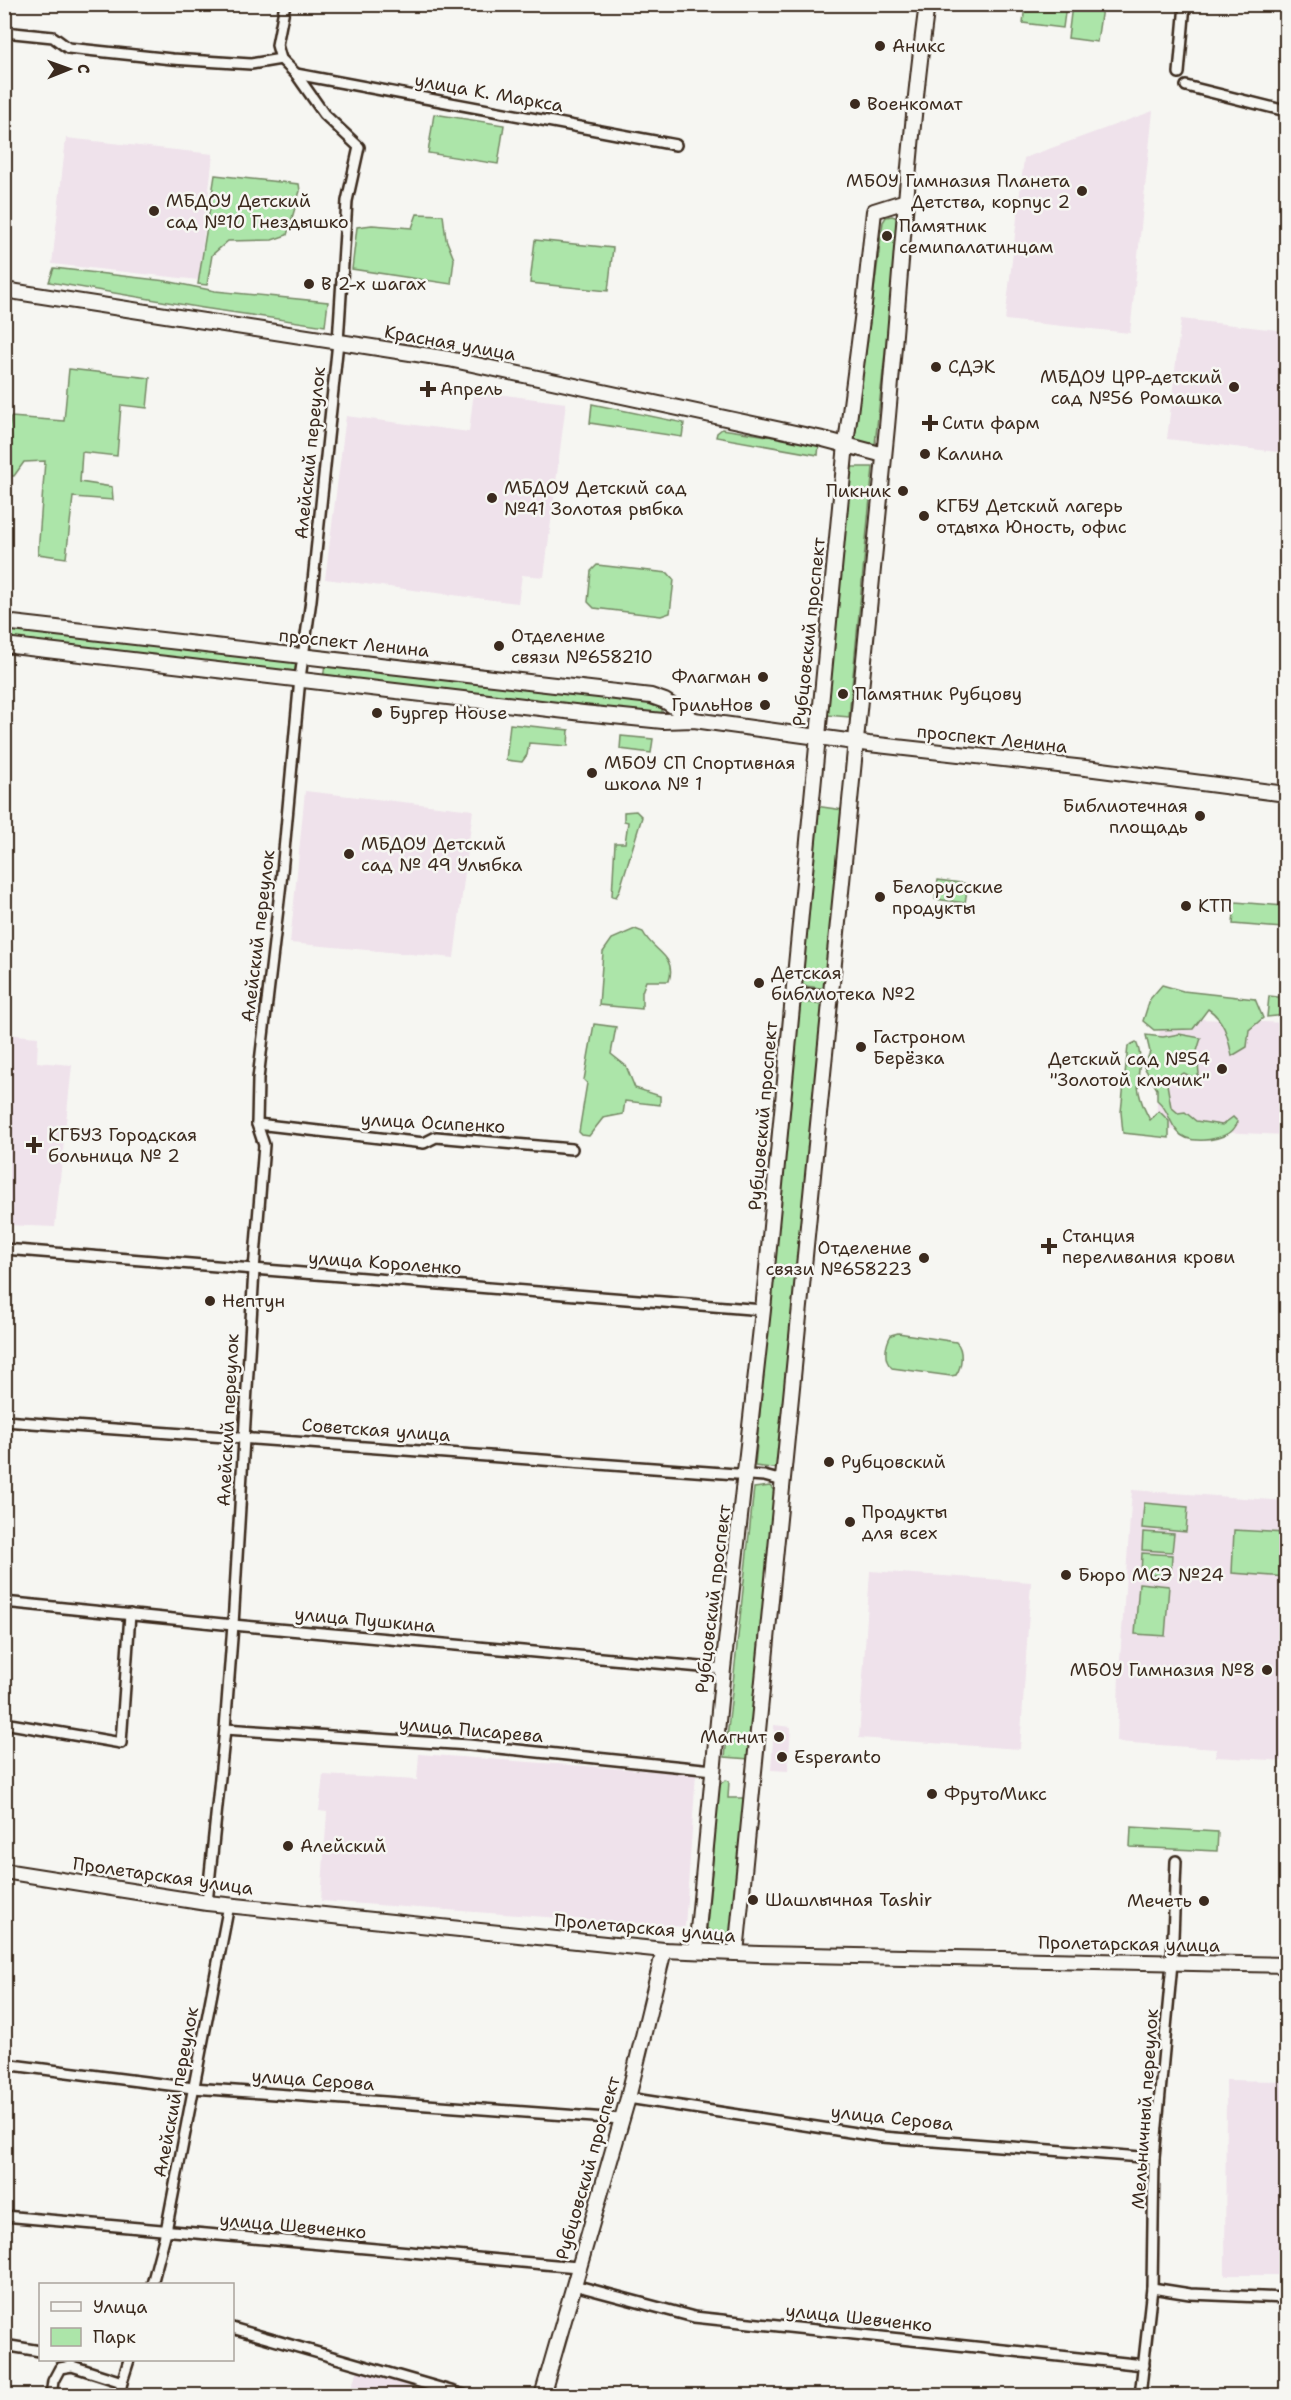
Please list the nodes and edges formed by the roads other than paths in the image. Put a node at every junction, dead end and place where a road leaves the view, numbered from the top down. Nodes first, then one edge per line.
1 (285, 4) edge
2 (927, 4) edge
3 (1185, 4) edge
4 (4, 32) edge
5 (281, 59) junction
6 (1179, 73) dead end
7 (296, 74) junction
8 (1186, 86) dead end
9 (1287, 111) edge
10 (676, 145) dead end
11 (906, 201) junction
12 (4, 290) edge
13 (338, 342) junction
14 (846, 444) junction
15 (884, 455) junction
16 (4, 622) edge
17 (4, 645) edge
18 (303, 656) junction
19 (300, 678) junction
20 (665, 701) junction
21 (694, 720) junction
22 (663, 721) junction
23 (817, 737) junction
24 (857, 742) junction
25 (1287, 794) edge
26 (793, 993) junction
27 (830, 996) junction
28 (257, 1125) junction
29 (572, 1149) dead end
30 (4, 1249) edge
31 (254, 1270) junction
32 (763, 1310) junction
33 (4, 1421) edge
34 (244, 1437) junction
35 (746, 1475) junction
36 (783, 1481) junction
37 (4, 1602) edge
38 (130, 1614) junction
39 (233, 1625) junction
40 (723, 1669) junction
41 (4, 1723) edge
42 (225, 1729) junction
43 (713, 1770) junction
44 (1176, 1861) dead end
45 (4, 1871) edge
46 (207, 1903) junction
47 (230, 1905) junction
48 (664, 1950) junction
49 (696, 1951) junction
50 (736, 1953) junction
51 (1173, 1963) junction
52 (1287, 1965) edge
53 (4, 2064) edge
54 (193, 2088) junction
55 (628, 2098) junction
56 (621, 2119) junction
57 (1154, 2158) junction
58 (4, 2216) edge
59 (166, 2231) junction
60 (578, 2267) junction
61 (152, 2283) edge
62 (574, 2285) junction
63 (1152, 2288) junction
64 (1287, 2298) edge
65 (234, 2329) edge
66 (4, 2345) edge
67 (39, 2351) edge
68 (64, 2361) edge
69 (129, 2361) edge
70 (1144, 2365) junction
71 (72, 2366) junction
72 (122, 2382) junction
73 (51, 2396) edge
74 (119, 2396) edge
75 (468, 2396) edge
76 (542, 2396) edge
77 (1140, 2396) edge

1 - 5 street
2 - 11 street
3 - 6 street
4 - 5 street
5 - 7 street, Алейский переулок
7 - 10 street, улица К. Маркса
7 - 13 street, Алейский переулок
8 - 9 street
11 - 14 street, Рубцовский проспект
11 - 15 street
12 - 13 street, Красная улица
13 - 14 street, Красная улица
13 - 18 street, Алейский переулок
14 - 15 street, Красная улица
14 - 23 street, Рубцовский проспект
15 - 24 street
16 - 18 street, проспект Ленина
17 - 19 street, проспект Ленина
18 - 19 street, Алейский переулок
18 - 20 street, проспект Ленина
19 - 22 street, проспект Ленина
19 - 28 street, Алейский переулок
20 - 21 street, проспект Ленина
20 - 22 street
21 - 22 street, проспект Ленина
21 - 23 street, проспект Ленина
23 - 24 street, проспект Ленина
23 - 26 street, Рубцовский проспект
24 - 25 street, проспект Ленина
24 - 27 street
26 - 27 street
26 - 32 street, Рубцовский проспект
27 - 36 street
28 - 29 street, улица Осипенко
28 - 31 street, Алейский переулок
30 - 31 street, улица Короленко
31 - 32 street, улица Короленко
31 - 34 street, Алейский переулок
32 - 35 street, Рубцовский проспект
33 - 34 street, Советская улица
34 - 35 street, Советская улица
34 - 39 street, Алейский переулок
35 - 36 street, Советская улица
35 - 40 street, Рубцовский проспект
36 - 50 street
37 - 38 street, улица Пушкина
38 - 39 street, улица Пушкина
38 - 41 street
39 - 40 street, улица Пушкина
39 - 42 street, Алейский переулок
40 - 43 street, Рубцовский проспект
42 - 43 street, улица Писарева
42 - 46 street, Алейский переулок
43 - 49 street, Рубцовский проспект
44 - 51 street, Мельничный переулок
45 - 46 street, Пролетарская улица
46 - 47 street, Пролетарская улица
47 - 48 street, Пролетарская улица
47 - 54 street, Алейский переулок
48 - 49 street, Пролетарская улица
48 - 55 street, Рубцовский проспект
49 - 50 street, Пролетарская улица
50 - 51 street, Пролетарская улица
51 - 52 street, Пролетарская улица
51 - 57 street, Мельничный переулок
53 - 54 street, улица Серова
54 - 56 street, улица Серова
54 - 59 street, Алейский переулок
55 - 56 street, Рубцовский проспект
55 - 57 street, улица Серова
56 - 60 street, Рубцовский проспект
57 - 63 street, Мельничный переулок
58 - 59 street, улица Шевченко
59 - 60 street, улица Шевченко
59 - 61 street, Алейский переулок
60 - 62 street, Рубцовский проспект
62 - 70 street, улица Шевченко
62 - 76 street, Рубцовский проспект
63 - 64 street
63 - 70 street, Мельничный переулок
65 - 75 street
66 - 67 street
68 - 71 street
69 - 72 street
70 - 77 street, Мельничный переулок
71 - 72 street
71 - 73 street
72 - 74 street

